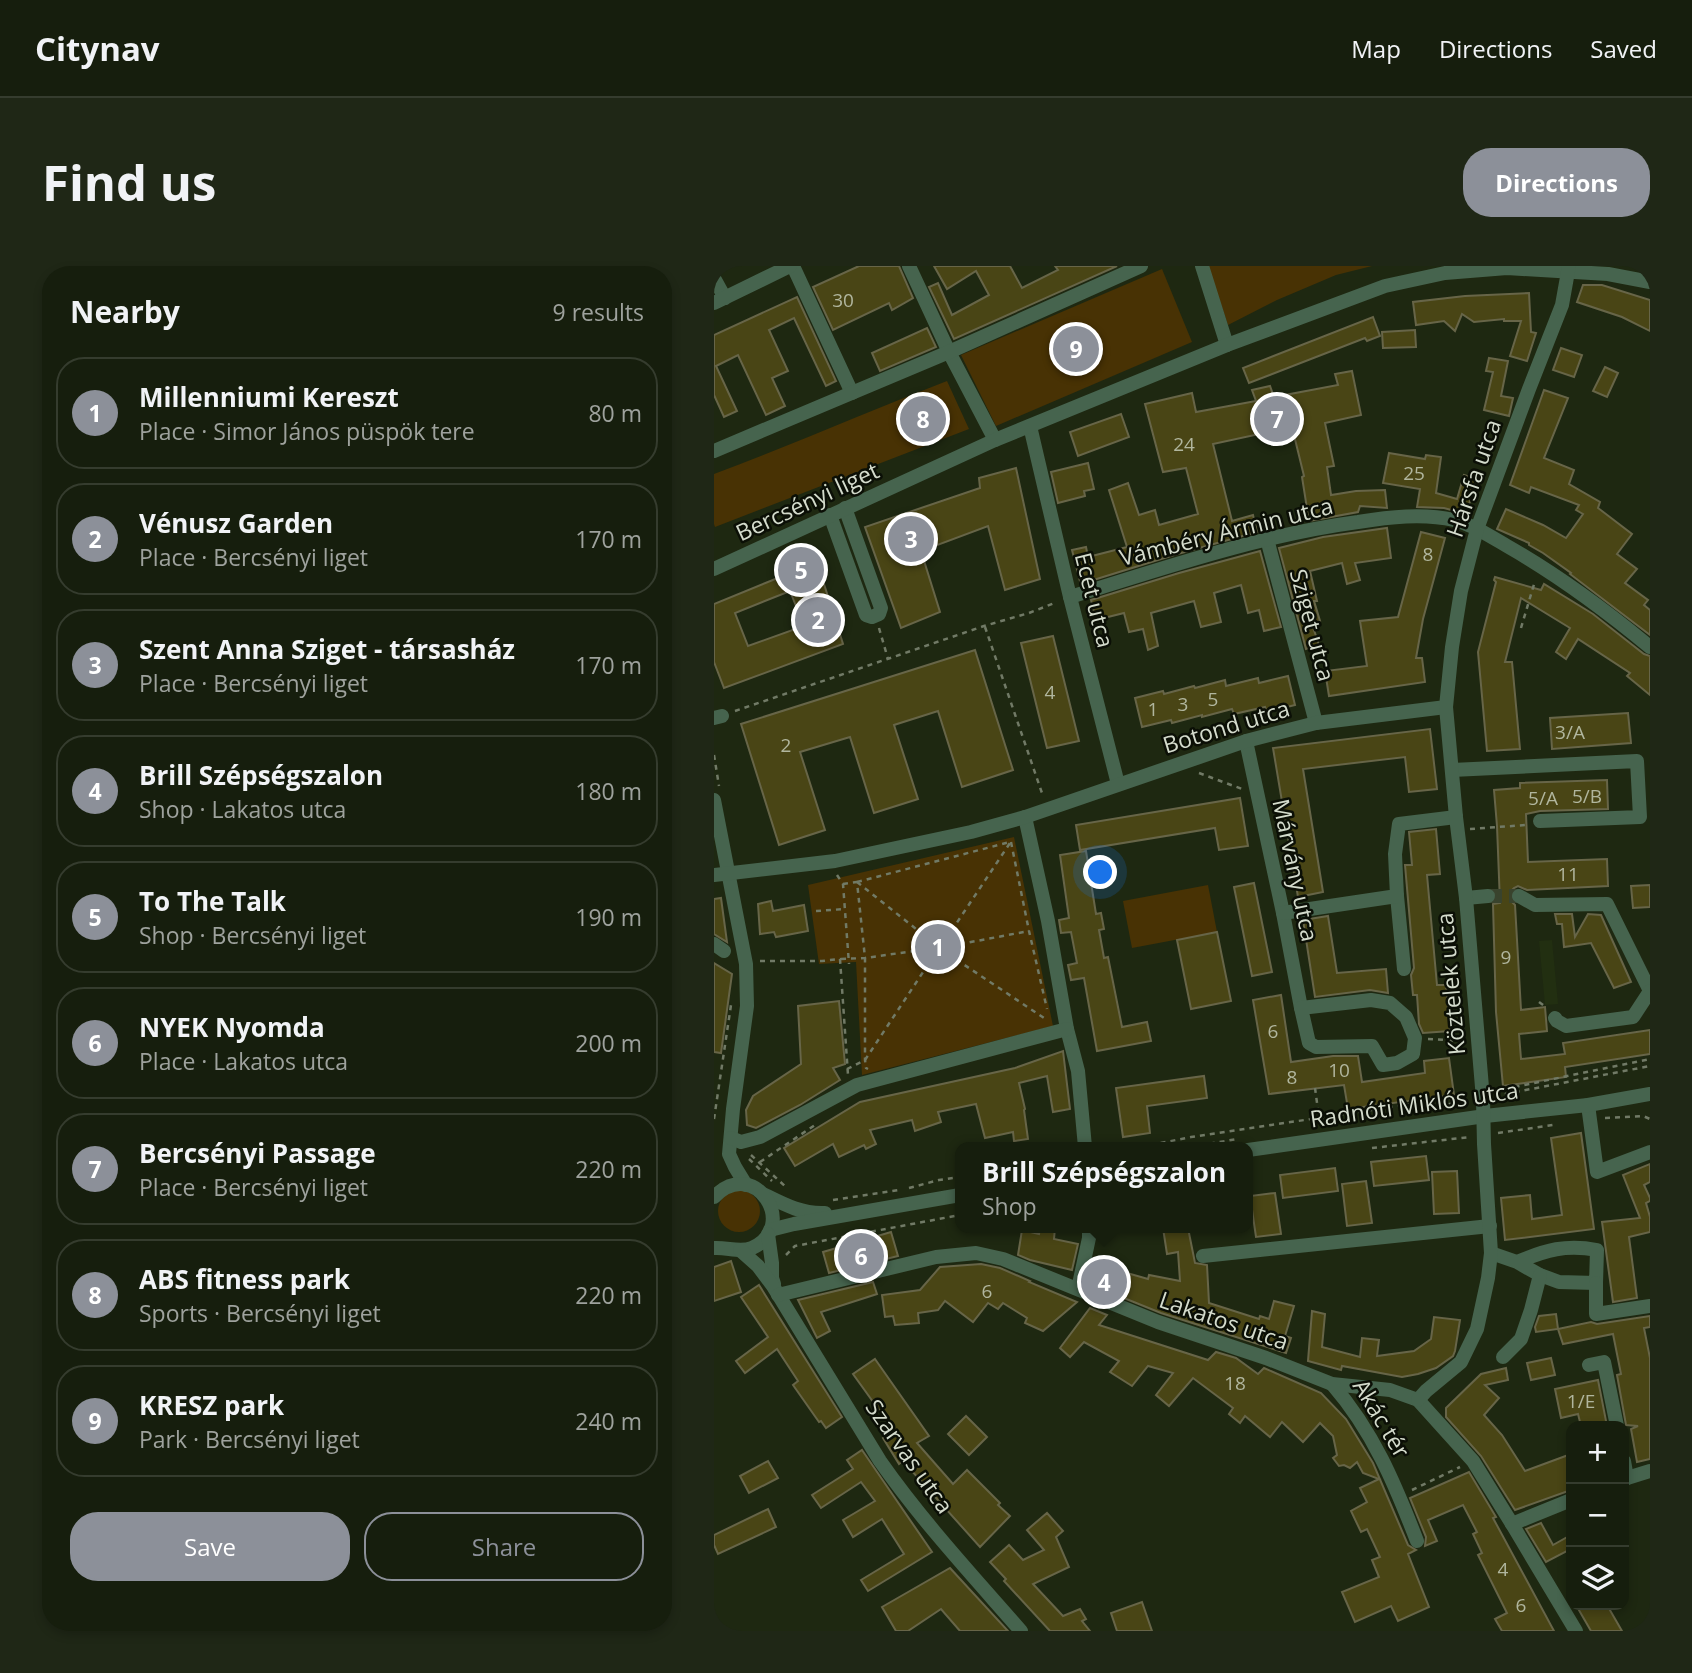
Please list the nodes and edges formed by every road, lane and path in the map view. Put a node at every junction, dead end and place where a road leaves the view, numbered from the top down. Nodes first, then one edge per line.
1 (792, 266) edge
2 (909, 266) edge
3 (1141, 266) edge
4 (1202, 266) edge
5 (1569, 268) edge
6 (714, 278) edge
7 (1650, 282) edge
8 (719, 301) edge
9 (1227, 345) junction
10 (949, 352) junction
11 (852, 393) junction
12 (1030, 426) junction
13 (995, 440) junction
14 (714, 451) edge
15 (845, 508) junction
16 (830, 515) junction
17 (1478, 529) junction
18 (1266, 539) junction
19 (1540, 565) junction
20 (714, 569) edge
21 (1070, 597) junction
22 (876, 615) junction
23 (984, 626) junction
24 (1521, 628) dead end
25 (1650, 647) edge
26 (888, 659) junction
27 (1446, 707) junction
28 (718, 717) edge
29 (1315, 723) junction
30 (1246, 741) junction
31 (714, 755) edge
32 (1452, 770) junction
33 (1198, 772) dead end
34 (1118, 784) junction
35 (1258, 796) junction
36 (718, 798) edge
37 (1044, 799) dead end
38 (1025, 817) junction
39 (1540, 821) joint
40 (1457, 823) junction
41 (1014, 837) dead end
42 (1011, 842) junction
43 (835, 873) dead end
44 (721, 874) edge
45 (858, 881) junction
46 (843, 884) junction
47 (1489, 896) tunnel mouth
48 (1518, 896) tunnel mouth
49 (1397, 897) junction
50 (1466, 898) junction
51 (845, 909) junction
52 (816, 911) dead end
53 (1283, 913) junction
54 (1029, 931) junction
55 (946, 939) junction
56 (930, 940) junction
57 (950, 946) junction
58 (928, 949) junction
59 (948, 954) junction
60 (933, 957) junction
61 (865, 958) junction
62 (840, 959) junction
63 (849, 959) junction
64 (746, 964) junction
65 (849, 964) dead end
66 (1404, 969) dead end
67 (1650, 991) edge
68 (732, 998) dead end
69 (1301, 1008) junction
70 (1555, 1018) dead end
71 (1068, 1029) junction
72 (1415, 1038) junction
73 (1478, 1042) junction
74 (1650, 1059) edge
75 (865, 1060) junction
76 (1650, 1066) edge
77 (847, 1069) junction
78 (869, 1069) dead end
79 (848, 1083) dead end
80 (1315, 1088) dead end
81 (1650, 1094) edge
82 (1488, 1095) junction
83 (1465, 1096) dead end
84 (1589, 1112) junction
85 (1388, 1114) dead end
86 (1485, 1116) junction
87 (1319, 1117) junction
88 (714, 1119) edge
89 (824, 1119) dead end
90 (1650, 1119) edge
91 (1563, 1123) dead end
92 (1320, 1125) dead end
93 (1484, 1135) junction
94 (731, 1138) junction
95 (1085, 1142) edge
96 (1166, 1142) edge
97 (1253, 1143) edge
98 (1366, 1149) dead end
99 (1650, 1152) edge
100 (730, 1158) junction
101 (955, 1178) edge
102 (746, 1185) junction
103 (927, 1188) dead end
104 (762, 1194) junction
105 (955, 1196) edge
106 (714, 1197) edge
107 (869, 1211) junction
108 (955, 1216) edge
109 (1490, 1226) junction
110 (769, 1232) junction
111 (1089, 1233) edge
112 (714, 1237) edge
113 (714, 1248) edge
114 (735, 1250) junction
115 (1491, 1253) junction
116 (1203, 1256) dead end
117 (1517, 1262) junction
118 (772, 1263) junction
119 (1540, 1275) junction
120 (1596, 1283) junction
121 (1078, 1289) junction
122 (778, 1295) junction
123 (1650, 1306) edge
124 (1503, 1357) dead end
125 (1589, 1365) dead end
126 (1332, 1384) junction
127 (1418, 1400) junction
128 (1616, 1421) edge
129 (1473, 1461) junction
130 (1650, 1471) edge
131 (1629, 1478) edge
132 (1399, 1496) junction
133 (1566, 1502) edge
134 (1512, 1524) junction
135 (1417, 1541) dead end
136 (1021, 1631) edge
137 (1576, 1631) edge

1 - 8 street
1 - 11 street
2 - 10 street
3 - 10 street
4 - 9 street
5 - 7 street, Bercsényi liget
5 - 9 street, Bercsényi liget
5 - 17 street, Hársfa utca
6 - 8 street
9 - 12 street, Bercsényi liget
10 - 11 street
10 - 13 street
11 - 14 street
12 - 13 street, Bercsényi liget
12 - 21 street, Ecet utca
13 - 15 street, Bercsényi liget
15 - 16 street, Bercsényi liget
15 - 22 street
16 - 20 street, Bercsényi liget
16 - 22 street
17 - 18 street, Vámbéry Ármin utca
17 - 19 street, Vámbéry Ármin utca
17 - 27 street, Hársfa utca
18 - 21 street, Vámbéry Ármin utca
18 - 29 street, Sziget utca
19 - 24 path
19 - 25 street, Vámbéry Ármin utca
21 - 23 path
21 - 34 street, Ecet utca
22 - 26 path
23 - 26 path
23 - 37 path
26 - 28 path
27 - 29 street, Botond utca
27 - 32 street, Köztelek utca
29 - 30 street, Botond utca
30 - 34 street, Botond utca
30 - 35 street, Márvány utca
31 - 36 path
32 - 39 street
32 - 40 street, Köztelek utca
33 - 35 path
34 - 38 street, Botond utca
35 - 53 street, Márvány utca
36 - 44 street
38 - 44 street, Botond utca
38 - 71 street
39 - 40 path
40 - 49 street
40 - 50 street, Köztelek utca
41 - 42 path
42 - 45 path
42 - 54 path
42 - 55 path
43 - 46 path
44 - 64 street
45 - 46 path
45 - 56 path
45 - 61 path
46 - 51 path
47 - 50 street
48 - 67 street
49 - 53 street
49 - 66 street
50 - 73 street, Köztelek utca
51 - 52 path
51 - 63 path
53 - 69 street, Márvány utca
54 - 57 path
54 - 59 path
55 - 56 path
55 - 57 path
56 - 58 path
57 - 59 path
58 - 60 path
58 - 61 path
59 - 60 path
60 - 75 path
61 - 63 path
61 - 75 path
62 - 63 path
62 - 64 path
62 - 77 path
63 - 65 path
64 - 94 street
67 - 70 street
68 - 88 path
69 - 72 street
69 - 72 street, Márvány utca
71 - 94 street
71 - 95 street
72 - 73 path
73 - 82 street, Köztelek utca
74 - 82 path
75 - 77 path
75 - 78 path
76 - 82 path
77 - 79 path
80 - 87 path
81 - 84 street, Radnóti Miklós utca
82 - 85 path
82 - 86 street, Köztelek utca
83 - 87 path
84 - 86 street, Radnóti Miklós utca
84 - 90 path
84 - 99 street
86 - 93 street, Köztelek utca
86 - 97 street, Radnóti Miklós utca
87 - 92 path
87 - 96 path
89 - 100 path
91 - 93 path
93 - 98 path
93 - 109 street, Köztelek utca
94 - 100 street
100 - 102 street
101 - 103 path
102 - 104 street
102 - 106 street
104 - 107 street
104 - 110 street, Szarvas utca
105 - 107 street
107 - 110 street
108 - 118 path
109 - 115 street, Köztelek utca
109 - 116 street
110 - 114 street
110 - 118 street, Szarvas utca
111 - 121 street
112 - 114 street, Szarvas utca
113 - 114 street
114 - 122 street, Szarvas utca
115 - 117 street
115 - 127 street, Köztelek utca
117 - 119 street
117 - 120 street
118 - 122 street, Szarvas utca
119 - 120 street
119 - 124 street
120 - 123 street
121 - 122 street, Lakatos utca
121 - 126 street, Lakatos utca
122 - 136 street, Szarvas utca
125 - 128 street
126 - 127 street, Akác tér
126 - 132 street, Akác tér
127 - 129 street, Akác tér
129 - 132 path
129 - 134 street, Akác tér
130 - 131 street
132 - 135 street, Akác tér
133 - 134 street
134 - 137 street, Akác tér

